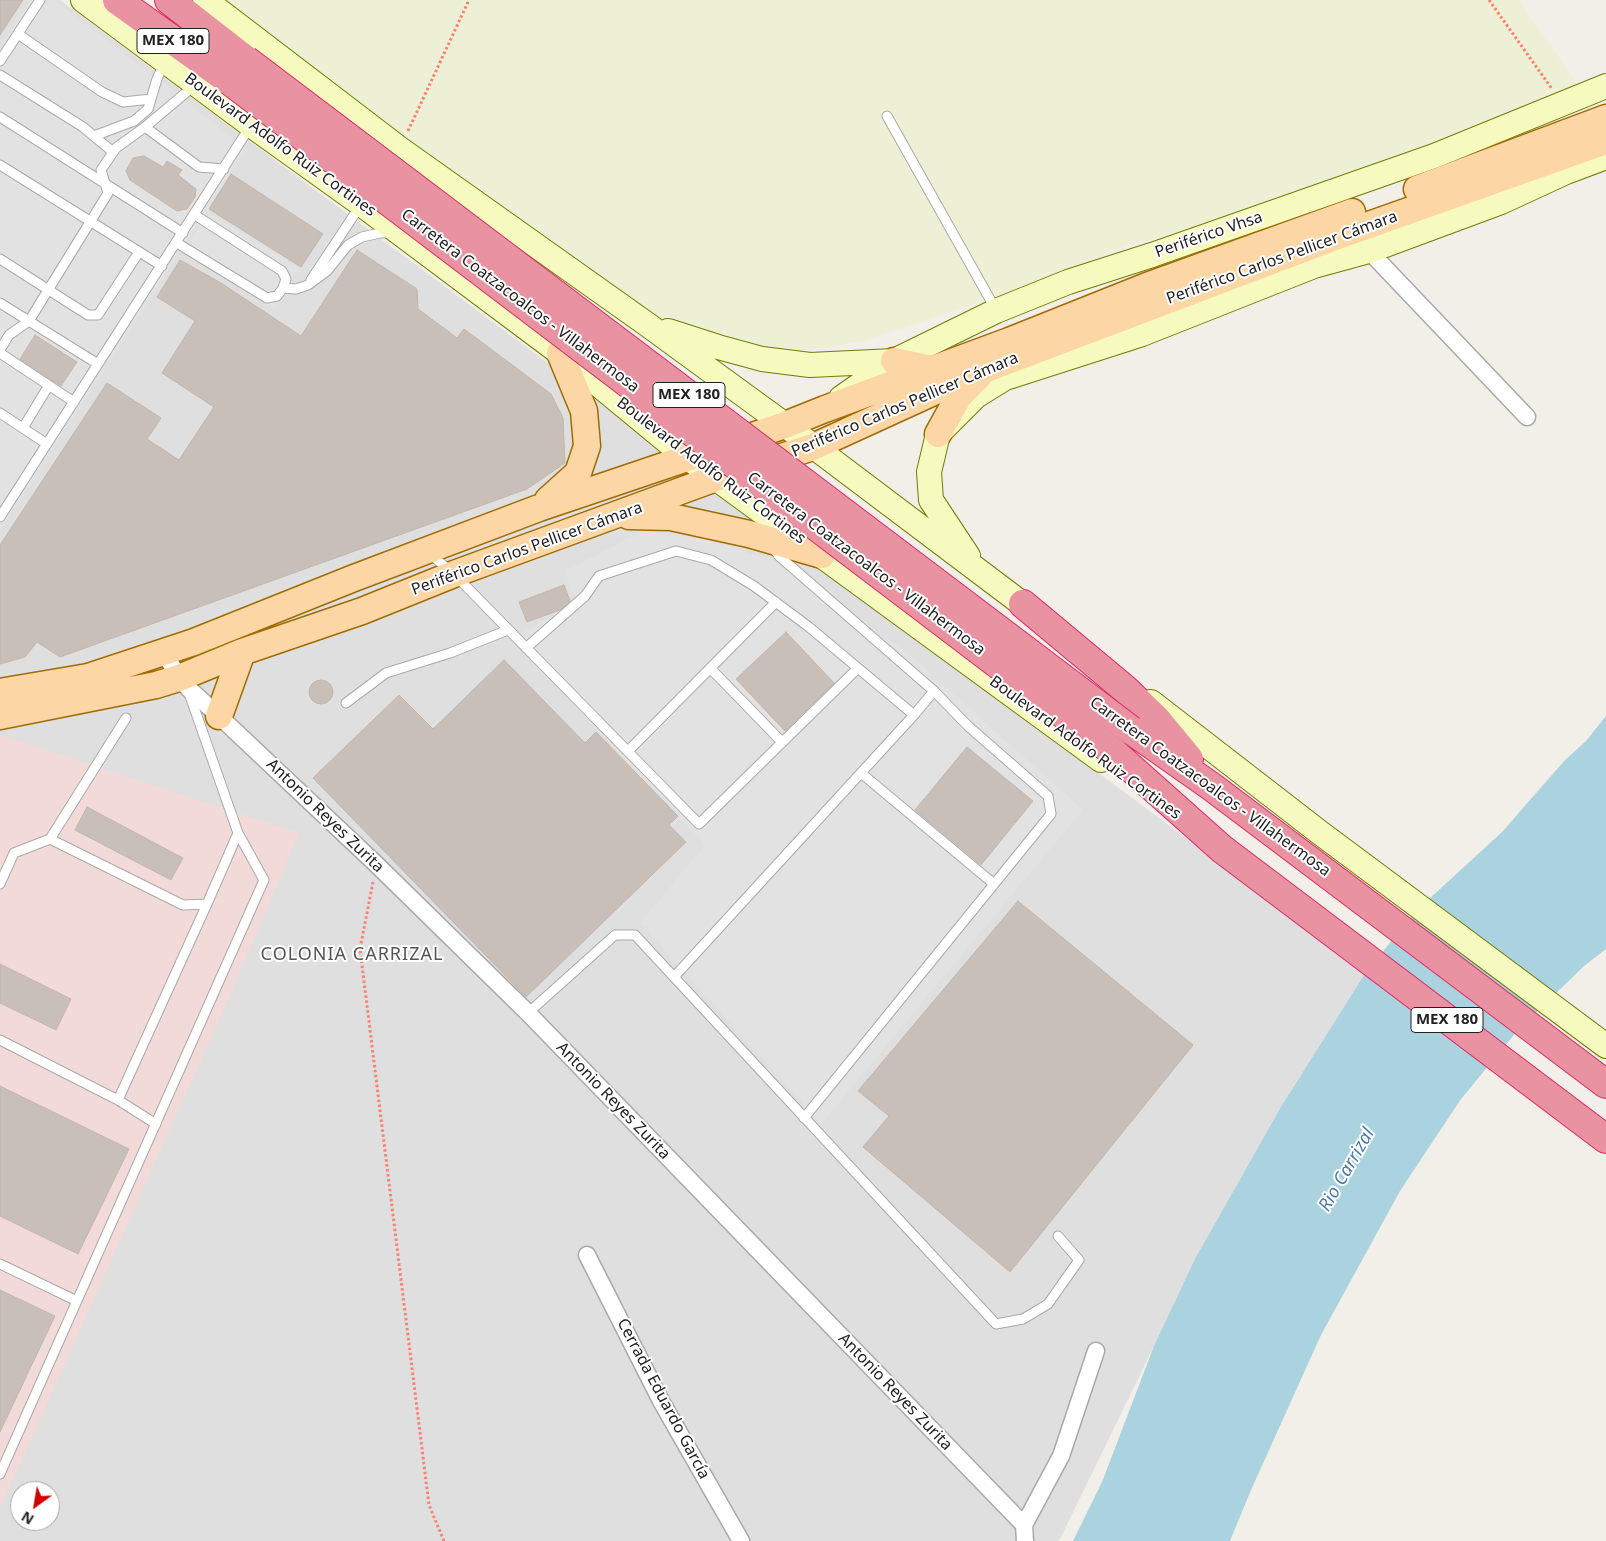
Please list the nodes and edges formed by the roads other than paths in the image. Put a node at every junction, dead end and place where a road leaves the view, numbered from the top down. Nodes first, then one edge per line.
1 (40, 0) edge
2 (83, 0) edge
3 (117, 0) edge
4 (169, 0) edge
5 (205, 0) edge
6 (18, 34) junction
7 (0, 61) edge
8 (165, 61) junction
9 (0, 75) edge
10 (196, 84) junction
11 (1606, 86) edge
12 (151, 99) junction
13 (887, 116) dead end
14 (0, 117) edge
15 (1606, 118) edge
16 (251, 125) junction
17 (145, 127) junction
18 (94, 136) junction
19 (113, 152) junction
20 (1604, 158) edge
21 (0, 165) edge
22 (224, 169) junction
23 (105, 182) junction
24 (361, 204) junction
25 (195, 215) junction
26 (90, 222) junction
27 (183, 233) junction
28 (401, 234) junction
29 (177, 242) junction
30 (1369, 251) junction
31 (139, 252) junction
32 (0, 259) edge
33 (162, 266) junction
34 (308, 285) junction
35 (282, 288) junction
36 (48, 290) junction
37 (0, 303) edge
38 (996, 311) junction
39 (29, 321) junction
40 (648, 325) junction
41 (0, 352) edge
42 (560, 354) junction
43 (894, 361) junction
44 (98, 364) junction
45 (932, 369) junction
46 (987, 369) junction
47 (48, 385) junction
48 (74, 402) junction
49 (825, 409) junction
50 (0, 413) edge
51 (1526, 417) dead end
52 (785, 425) junction
53 (23, 428) junction
54 (938, 434) junction
55 (47, 444) junction
56 (813, 447) junction
57 (688, 457) junction
58 (716, 478) junction
59 (539, 508) junction
60 (616, 515) junction
61 (0, 518) edge
62 (767, 539) junction
63 (428, 552) junction
64 (822, 556) junction
65 (977, 570) junction
66 (454, 574) junction
67 (776, 602) junction
68 (1023, 604) junction
69 (508, 630) junction
70 (526, 648) junction
71 (164, 652) junction
72 (242, 652) junction
73 (710, 668) junction
74 (858, 668) junction
75 (183, 683) junction
76 (934, 691) junction
77 (0, 692) edge
78 (346, 703) dead end
79 (914, 715) junction
80 (0, 716) edge
81 (219, 716) junction
82 (126, 718) dead end
83 (782, 742) junction
84 (628, 751) junction
85 (861, 773) junction
86 (1212, 787) junction
87 (238, 833) junction
88 (50, 839) junction
89 (1222, 849) junction
90 (0, 884) edge
91 (994, 884) junction
92 (207, 904) junction
93 (674, 977) junction
94 (528, 1014) junction
95 (0, 1040) edge
96 (1606, 1046) edge
97 (1606, 1084) edge
98 (118, 1100) junction
99 (804, 1118) junction
100 (156, 1124) junction
101 (1606, 1139) edge
102 (1058, 1236) dead end
103 (587, 1255) dead end
104 (0, 1264) edge
105 (78, 1301) junction
106 (1096, 1351) dead end
107 (1, 1471) edge
108 (1024, 1533) edge
109 (741, 1541) edge

1 - 6 lane
2 - 8 street, Boulevard Adolfo Ruiz Cortines
3 - 89 highway, Carretera Coatzacoalcos - Villahermosa / MEX 180, bridge
4 - 86 highway, Carretera Coatzacoalcos - Villahermosa / MEX 180, bridge
5 - 40 street
6 - 7 lane
6 - 12 lane
8 - 10 street, Boulevard Adolfo Ruiz Cortines
8 - 12 lane
9 - 18 lane
10 - 16 street, Boulevard Adolfo Ruiz Cortines
10 - 17 lane
11 - 38 street, Periférico Vhsa
12 - 18 lane
13 - 38 lane
14 - 23 lane
15 - 45 main road, Periférico Carlos Pellicer Cámara
16 - 22 lane
16 - 24 street, Boulevard Adolfo Ruiz Cortines
17 - 19 lane
17 - 22 lane
18 - 19 lane
19 - 23 lane
20 - 30 street
20 - 46 main road, Periférico Carlos Pellicer Cámara
21 - 26 lane
22 - 25 lane
23 - 26 lane
23 - 27 lane
24 - 28 street, Boulevard Adolfo Ruiz Cortines
24 - 34 lane
25 - 27 lane
25 - 35 lane
26 - 31 lane
26 - 36 lane
27 - 29 lane
28 - 34 lane
28 - 42 street, Boulevard Adolfo Ruiz Cortines
29 - 33 lane
29 - 35 lane
30 - 51 street
30 - 54 street
31 - 33 lane
31 - 36 lane
32 - 36 lane
33 - 44 lane
34 - 35 lane
36 - 39 lane
37 - 39 lane
38 - 43 street, Periférico Vhsa
39 - 41 lane
39 - 44 lane
40 - 43 street
40 - 52 street
41 - 47 lane
42 - 57 street, Boulevard Adolfo Ruiz Cortines
42 - 59 main road
43 - 45 main road
43 - 49 street, Periférico Vhsa
44 - 48 lane
45 - 49 main road, Periférico Carlos Pellicer Cámara
46 - 54 main road
46 - 56 main road, Periférico Carlos Pellicer Cámara
47 - 48 lane
47 - 53 lane
48 - 55 lane
49 - 52 main road, Periférico Carlos Pellicer Cámara
50 - 53 lane
52 - 56 street
52 - 57 main road, Periférico Carlos Pellicer Cámara
53 - 55 lane
54 - 65 street
55 - 61 lane
56 - 58 main road, Periférico Carlos Pellicer Cámara
56 - 65 street
57 - 58 street, Boulevard Adolfo Ruiz Cortines
57 - 59 main road, Periférico Carlos Pellicer Cámara
58 - 60 main road, Periférico Carlos Pellicer Cámara
58 - 64 street, Boulevard Adolfo Ruiz Cortines
59 - 63 main road, Periférico Carlos Pellicer Cámara
60 - 62 main road
60 - 66 main road, Periférico Carlos Pellicer Cámara
62 - 64 main road
62 - 76 lane
63 - 66 lane
63 - 71 main road, Periférico Carlos Pellicer Cámara
64 - 89 street, Boulevard Adolfo Ruiz Cortines
65 - 68 street
66 - 69 lane
66 - 72 main road, Periférico Carlos Pellicer Cámara
67 - 70 lane
67 - 73 lane
67 - 74 lane
68 - 86 highway
68 - 96 street
69 - 70 lane
69 - 78 lane
70 - 84 lane
71 - 75 street, Antonio Reyes Zurita
71 - 77 main road
72 - 75 main road, Periférico Carlos Pellicer Cámara
72 - 81 main road
73 - 83 lane
73 - 84 lane
74 - 79 lane
74 - 83 lane
75 - 80 main road, Periférico Carlos Pellicer Cámara
75 - 81 street, Antonio Reyes Zurita
75 - 87 lane
76 - 79 lane
76 - 91 lane
79 - 85 lane
81 - 94 street, Antonio Reyes Zurita
82 - 88 lane
83 - 84 lane
85 - 91 lane
85 - 93 lane
86 - 97 highway, Carretera Coatzacoalcos - Villahermosa / MEX 180
87 - 92 lane
87 - 100 lane
88 - 90 lane
88 - 92 lane
89 - 101 highway, Carretera Coatzacoalcos - Villahermosa / MEX 180
91 - 99 lane
92 - 98 lane
93 - 94 lane
93 - 99 lane
94 - 108 street, Antonio Reyes Zurita
95 - 98 lane
98 - 100 lane
99 - 102 lane
100 - 105 lane
103 - 109 street, Cerrada Eduardo García
104 - 105 lane
105 - 107 lane
106 - 108 street

